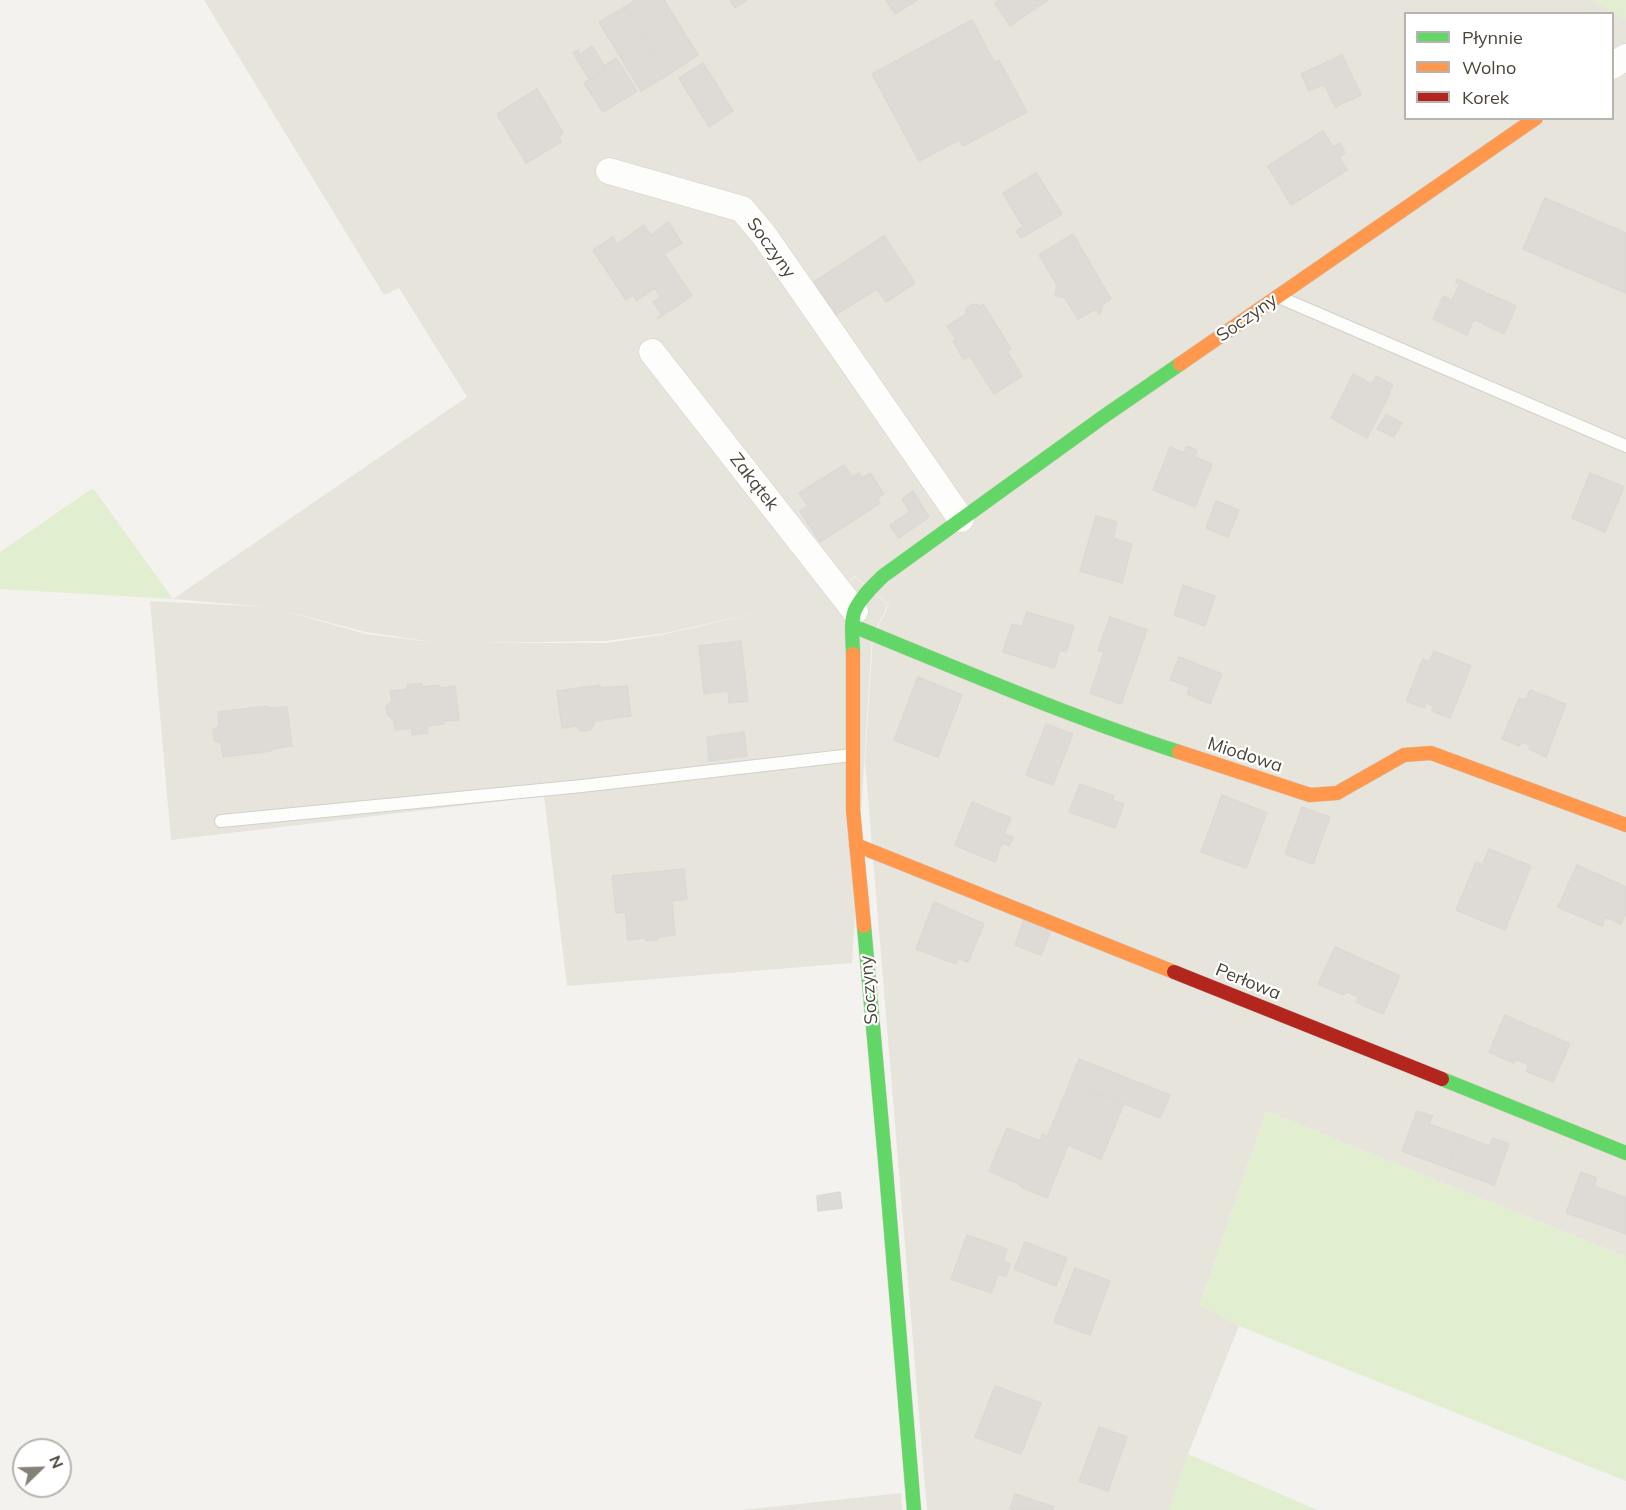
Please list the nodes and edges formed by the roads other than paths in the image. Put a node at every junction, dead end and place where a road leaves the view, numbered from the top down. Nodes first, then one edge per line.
1 (1533, 120) edge
2 (609, 171) dead end
3 (1278, 297) junction
4 (652, 352) dead end
5 (1626, 446) edge
6 (961, 519) junction
7 (854, 618) junction
8 (852, 756) junction
9 (221, 820) dead end
10 (1626, 825) edge
11 (856, 844) junction
12 (1626, 1153) edge
13 (914, 1510) edge

1 - 3 street, Soczyny
2 - 6 street, Soczyny
3 - 5 lane
3 - 6 street, Soczyny
4 - 7 street, Zakątek
6 - 7 street, Soczyny
7 - 8 street, Soczyny
7 - 10 street, Miodowa
8 - 9 lane
8 - 11 street, Soczyny
11 - 12 street, Perłowa
11 - 13 street, Soczyny

